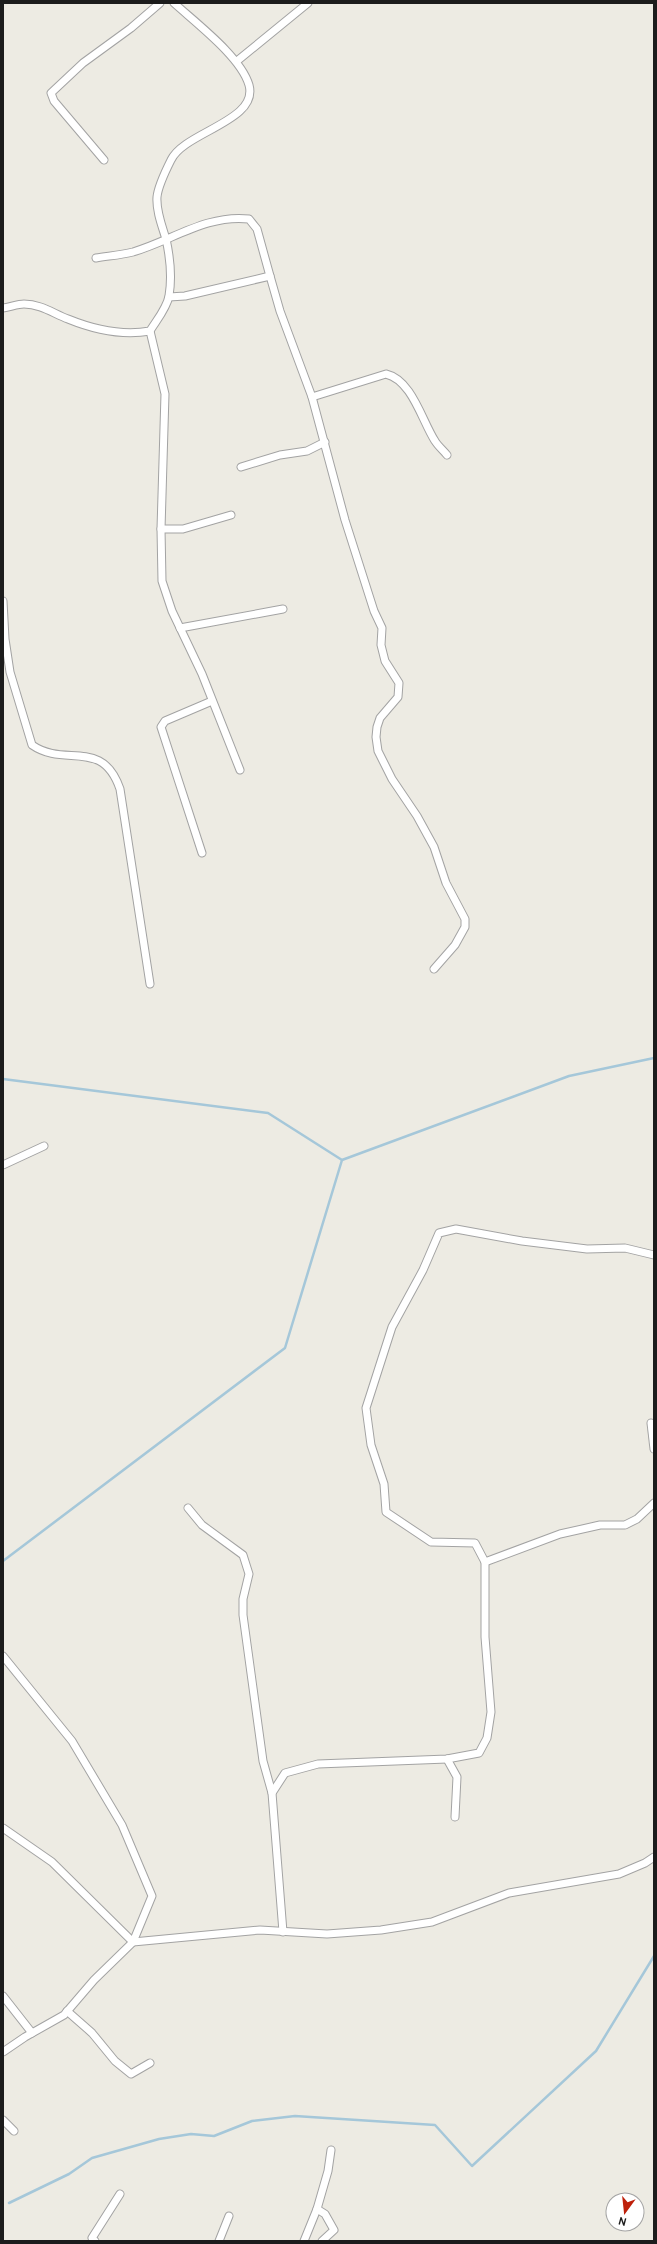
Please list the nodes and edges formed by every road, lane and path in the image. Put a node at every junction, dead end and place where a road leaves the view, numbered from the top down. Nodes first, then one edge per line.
1 (160, 3) edge
2 (174, 3) edge
3 (308, 3) edge
4 (237, 61) junction
5 (104, 160) dead end
6 (166, 240) junction
7 (96, 258) dead end
8 (270, 276) junction
9 (169, 298) junction
10 (3, 308) edge
11 (150, 331) junction
12 (312, 397) junction
13 (325, 442) junction
14 (447, 455) dead end
15 (241, 467) dead end
16 (231, 515) dead end
17 (161, 529) junction
18 (3, 601) edge
19 (283, 609) dead end
20 (180, 628) junction
21 (212, 701) junction
22 (240, 770) dead end
23 (202, 853) dead end
24 (434, 969) dead end
25 (150, 984) dead end
26 (44, 1146) dead end
27 (3, 1165) edge
28 (654, 1254) edge
29 (651, 1423) dead end
30 (654, 1448) edge
31 (654, 1503) edge
32 (188, 1508) dead end
33 (485, 1562) junction
34 (3, 1656) edge
35 (447, 1759) junction
36 (272, 1793) junction
37 (456, 1817) dead end
38 (3, 1828) edge
39 (654, 1857) edge
40 (283, 1932) junction
41 (133, 1942) junction
42 (3, 1996) edge
43 (67, 2011) junction
44 (32, 2033) junction
45 (3, 2052) edge
46 (150, 2063) dead end
47 (3, 2120) edge
48 (14, 2131) dead end
49 (331, 2150) dead end
50 (120, 2194) dead end
51 (316, 2208) junction
52 (229, 2216) dead end
53 (92, 2240) edge
54 (219, 2241) edge
55 (304, 2241) edge
56 (322, 2241) edge

1 - 5 street
2 - 4 street
3 - 4 street
4 - 6 street
6 - 7 street
6 - 8 street
6 - 9 street
8 - 9 street
8 - 12 street
9 - 11 street
10 - 11 street
11 - 17 street
12 - 13 street
12 - 14 street
13 - 15 street
13 - 24 street
16 - 17 street
17 - 20 street
18 - 25 street
19 - 20 street
20 - 21 street
21 - 22 street
21 - 23 street
26 - 27 street
28 - 33 street
29 - 30 street
31 - 33 street
32 - 36 street
33 - 35 street
34 - 41 street
35 - 36 street
35 - 37 street
36 - 40 street
38 - 41 street
39 - 40 street
40 - 41 street
41 - 43 street
42 - 44 street
43 - 44 street
43 - 46 street
44 - 45 street
47 - 48 street
49 - 51 street
50 - 53 street
51 - 55 street
51 - 56 street
52 - 54 street

